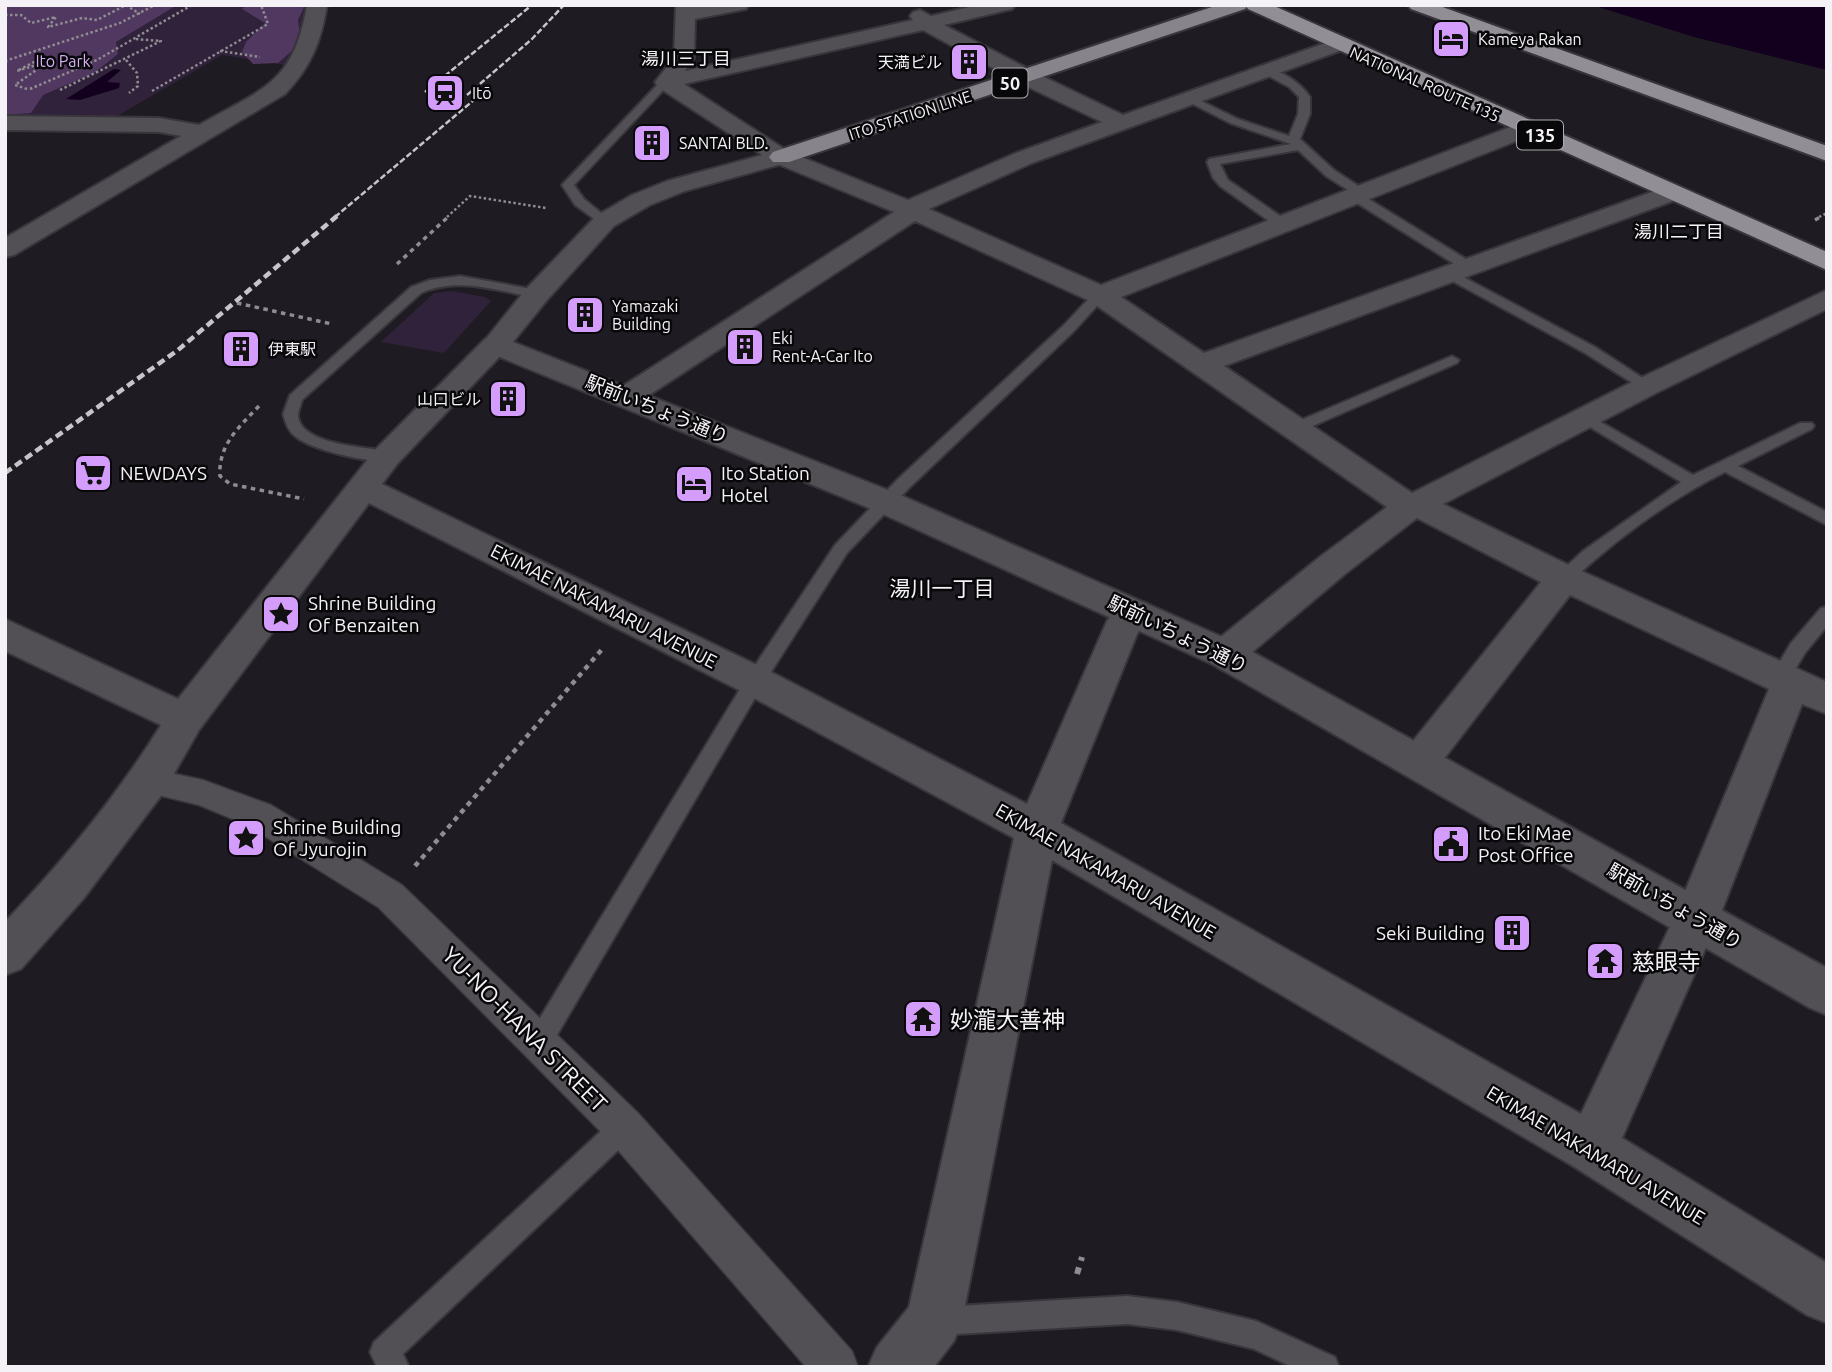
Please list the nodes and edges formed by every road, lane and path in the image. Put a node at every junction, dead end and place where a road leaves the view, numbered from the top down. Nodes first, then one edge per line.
1 (126, 5) edge
2 (155, 5) edge
3 (192, 5) edge
4 (261, 5) edge
5 (317, 5) edge
6 (739, 5) edge
7 (908, 5) edge
8 (1005, 5) edge
9 (1238, 5) edge
10 (1255, 5) edge
11 (1418, 5) edge
12 (1461, 5) edge
13 (687, 10) edge
14 (140, 14) junction
15 (5, 15) edge
16 (928, 24) junction
17 (132, 39) junction
18 (1338, 45) junction
19 (37, 52) junction
20 (5, 61) edge
21 (1267, 71) junction
22 (1028, 76) junction
23 (666, 82) junction
24 (55, 93) dead end
25 (144, 96) dead end
26 (1191, 100) junction
27 (5, 122) edge
28 (1122, 123) junction
29 (1526, 129) junction
30 (203, 133) junction
31 (1827, 138) edge
32 (1297, 143) junction
33 (1827, 154) edge
34 (781, 157) junction
35 (1672, 193) junction
36 (1356, 194) junction
37 (911, 210) junction
38 (606, 221) junction
39 (1281, 223) junction
40 (5, 248) edge
41 (1827, 262) edge
42 (1459, 270) junction
43 (537, 294) junction
44 (1100, 295) junction
45 (1827, 298) edge
46 (237, 303) dead end
47 (333, 324) dead end
48 (495, 345) junction
49 (1452, 360) dead end
50 (1201, 364) junction
51 (1647, 386) junction
52 (626, 397) junction
53 (1586, 418) junction
54 (1806, 426) dead end
55 (1293, 429) junction
56 (1725, 466) junction
57 (374, 473) junction
58 (1692, 482) junction
59 (886, 502) junction
60 (1413, 505) junction
61 (1827, 519) edge
62 (1564, 579) junction
63 (1133, 612) junction
64 (1827, 613) edge
65 (630, 618) junction
66 (5, 632) edge
67 (1225, 654) junction
68 (754, 681) junction
69 (1800, 686) edge
70 (185, 719) junction
71 (1419, 762) junction
72 (148, 780) junction
73 (1037, 830) junction
74 (390, 896) junction
75 (1698, 919) junction
76 (5, 954) edge
77 (1827, 993) edge
78 (538, 1044) junction
79 (624, 1127) junction
80 (1591, 1148) junction
81 (1827, 1295) edge
82 (934, 1321) junction
83 (395, 1367) edge
84 (836, 1367) edge
85 (897, 1367) edge
86 (1325, 1367) edge

1 - 14 path
1 - 15 path
2 - 14 path
3 - 17 path
4 - 25 path
5 - 30 street
6 - 13 street
7 - 16 street
8 - 16 street
9 - 22 main road, ITO STATION LINE / 50
10 - 18 highway, NATIONAL ROUTE 135 / 135
11 - 33 highway
12 - 31 highway
13 - 23 street
14 - 19 path
16 - 22 street
16 - 23 street
17 - 19 path
17 - 24 path
18 - 21 street
18 - 29 highway, NATIONAL ROUTE 135 / 135
19 - 20 path
21 - 26 street
21 - 32 lane
22 - 28 street
22 - 34 main road, ITO STATION LINE / 50
23 - 34 street
23 - 38 lane
26 - 28 street
26 - 32 lane
27 - 30 street
28 - 37 street
29 - 35 highway, NATIONAL ROUTE 135 / 135
29 - 36 street
30 - 40 street
32 - 36 lane
32 - 39 lane
34 - 37 street
34 - 38 street
35 - 41 highway, NATIONAL ROUTE 135 / 135
35 - 42 street
36 - 39 street
36 - 42 lane
37 - 44 street
37 - 52 street
38 - 43 street
39 - 44 street
42 - 50 street
42 - 51 lane
43 - 48 street
43 - 57 lane
44 - 50 street
44 - 59 lane
45 - 51 street
46 - 47 path
48 - 52 street, 駅前いちょう通り
48 - 57 street
49 - 55 lane
50 - 55 street
51 - 53 street
52 - 59 street, 駅前いちょう通り
53 - 58 lane
53 - 60 street
54 - 56 lane
55 - 60 street
56 - 58 lane
56 - 61 lane
57 - 65 street, EKIMAE NAKAMARU AVENUE
57 - 70 street
58 - 62 lane
59 - 63 street, 駅前いちょう通り
59 - 68 lane
60 - 62 street
60 - 67 street
62 - 69 street
62 - 71 street
63 - 67 street, 駅前いちょう通り
63 - 73 street
64 - 69 lane
65 - 68 street, EKIMAE NAKAMARU AVENUE
65 - 74 path
66 - 70 street
67 - 71 street, 駅前いちょう通り
68 - 73 street, EKIMAE NAKAMARU AVENUE
68 - 78 lane
69 - 75 street
70 - 72 street
71 - 75 street, 駅前いちょう通り
72 - 74 street, YU-NO-HANA STREET
72 - 76 street
73 - 80 street, EKIMAE NAKAMARU AVENUE
73 - 82 street
74 - 78 street, YU-NO-HANA STREET
75 - 77 street, 駅前いちょう通り
75 - 80 street
78 - 79 street, YU-NO-HANA STREET
79 - 83 lane
79 - 84 street, YU-NO-HANA STREET
80 - 81 street, EKIMAE NAKAMARU AVENUE
82 - 85 street
82 - 86 lane

